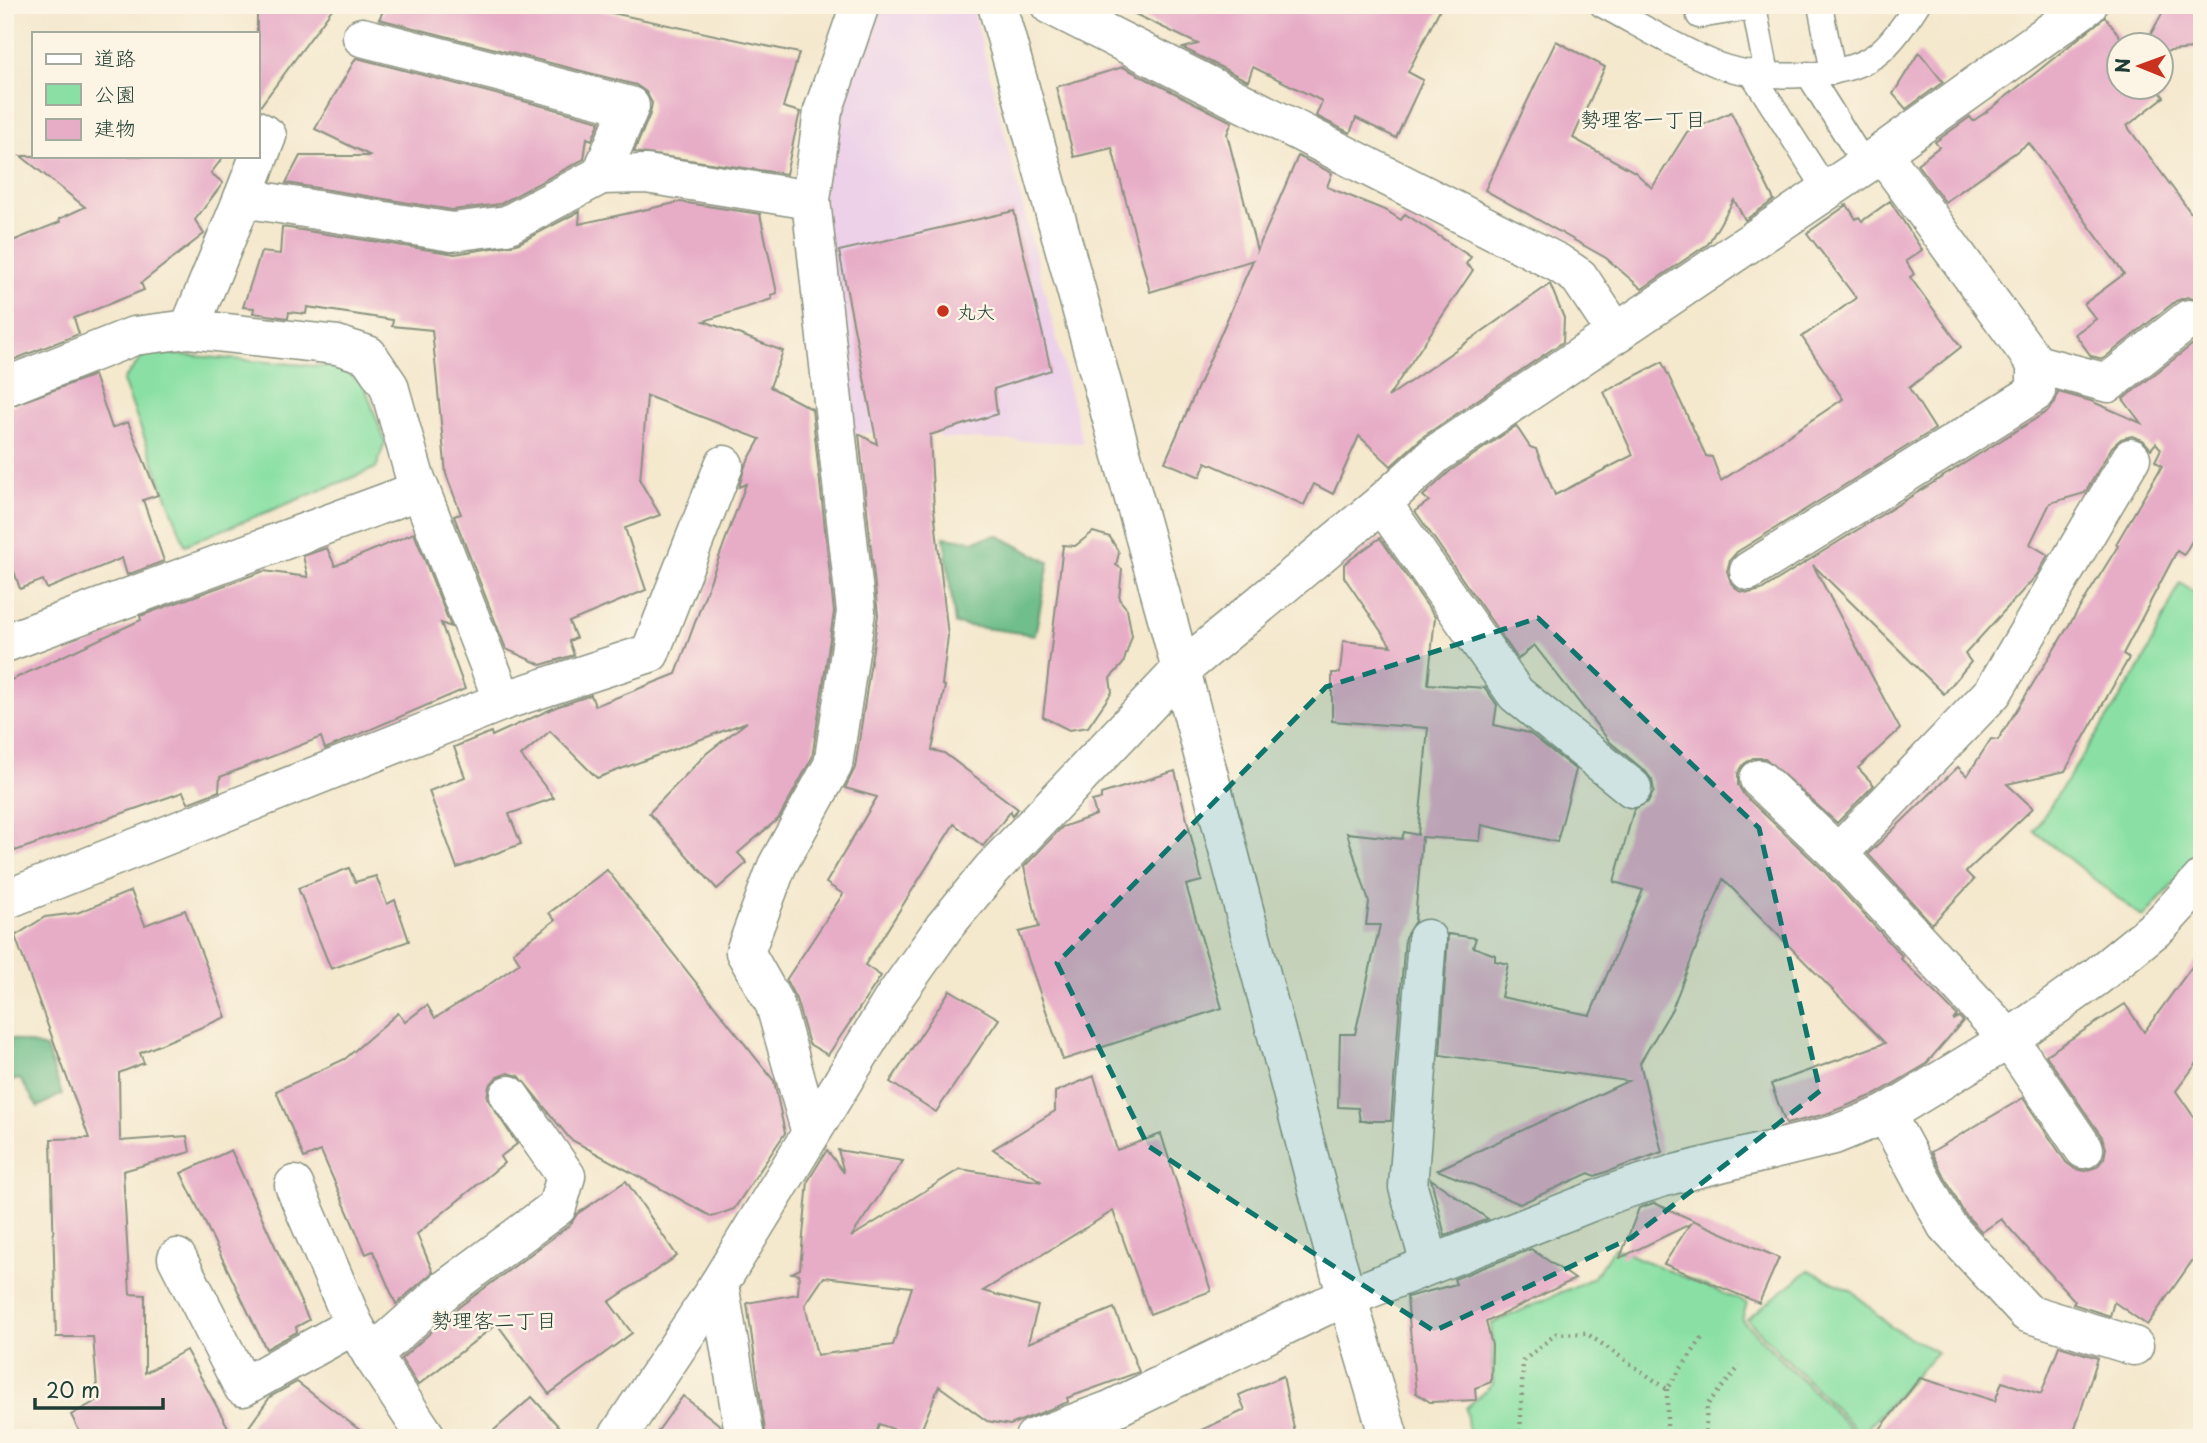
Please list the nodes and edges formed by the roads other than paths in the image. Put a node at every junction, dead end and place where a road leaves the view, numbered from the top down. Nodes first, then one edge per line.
1 (860, 5) edge
2 (997, 5) edge
3 (1602, 5) edge
4 (1819, 5) edge
5 (1917, 5) edge
6 (2088, 5) edge
7 (1062, 7) edge
8 (1698, 11) edge
9 (1644, 17) edge
10 (362, 37) dead end
11 (1707, 59) junction
12 (1759, 73) junction
13 (1821, 73) junction
14 (259, 131) edge
15 (259, 157) edge
16 (258, 158) edge
17 (1873, 159) junction
18 (601, 175) junction
19 (1827, 191) junction
20 (243, 198) junction
21 (811, 200) junction
22 (2189, 319) dead end
23 (189, 329) junction
24 (1617, 334) junction
25 (2036, 364) junction
26 (5, 387) edge
27 (2131, 458) dead end
28 (724, 465) dead end
29 (420, 490) junction
30 (1382, 503) junction
31 (1749, 571) dead end
32 (5, 643) edge
33 (1181, 670) junction
34 (503, 701) junction
35 (1759, 779) dead end
36 (1632, 788) dead end
37 (1838, 853) junction
38 (2202, 879) edge
39 (5, 900) edge
40 (1427, 939) dead end
41 (2009, 1039) junction
42 (509, 1096) dead end
43 (1886, 1114) junction
44 (811, 1133) junction
45 (2084, 1149) dead end
46 (294, 1185) dead end
47 (177, 1258) dead end
48 (1430, 1264) junction
49 (719, 1284) junction
50 (1349, 1300) junction
51 (363, 1340) junction
52 (2134, 1346) dead end
53 (427, 1438) edge
54 (617, 1438) edge
55 (745, 1438) edge
56 (1034, 1438) edge
57 (1389, 1438) edge

1 - 21 street
2 - 33 street
3 - 9 lane
4 - 13 lane
5 - 13 lane
6 - 17 street
7 - 24 street
8 - 11 lane
8 - 12 lane
9 - 11 lane
10 - 18 street
11 - 12 lane
12 - 13 lane
12 - 19 lane
13 - 17 lane
14 - 15 street
16 - 20 street
17 - 19 street
17 - 25 street
18 - 20 street
18 - 21 street
19 - 24 street
20 - 23 street
21 - 44 street
22 - 25 street
23 - 26 street
23 - 29 street
24 - 30 street
25 - 31 street
27 - 37 street
28 - 34 street
29 - 32 street
29 - 34 street
30 - 33 street
30 - 36 street
33 - 44 street
33 - 50 street
34 - 39 street
35 - 37 street
37 - 41 street
38 - 41 street
40 - 48 street
41 - 43 street
41 - 45 street
42 - 51 street
43 - 48 street
43 - 52 street
44 - 49 street
46 - 51 street
47 - 51 street
48 - 50 street
49 - 54 street
49 - 55 street
50 - 56 street
50 - 57 street
51 - 53 street

